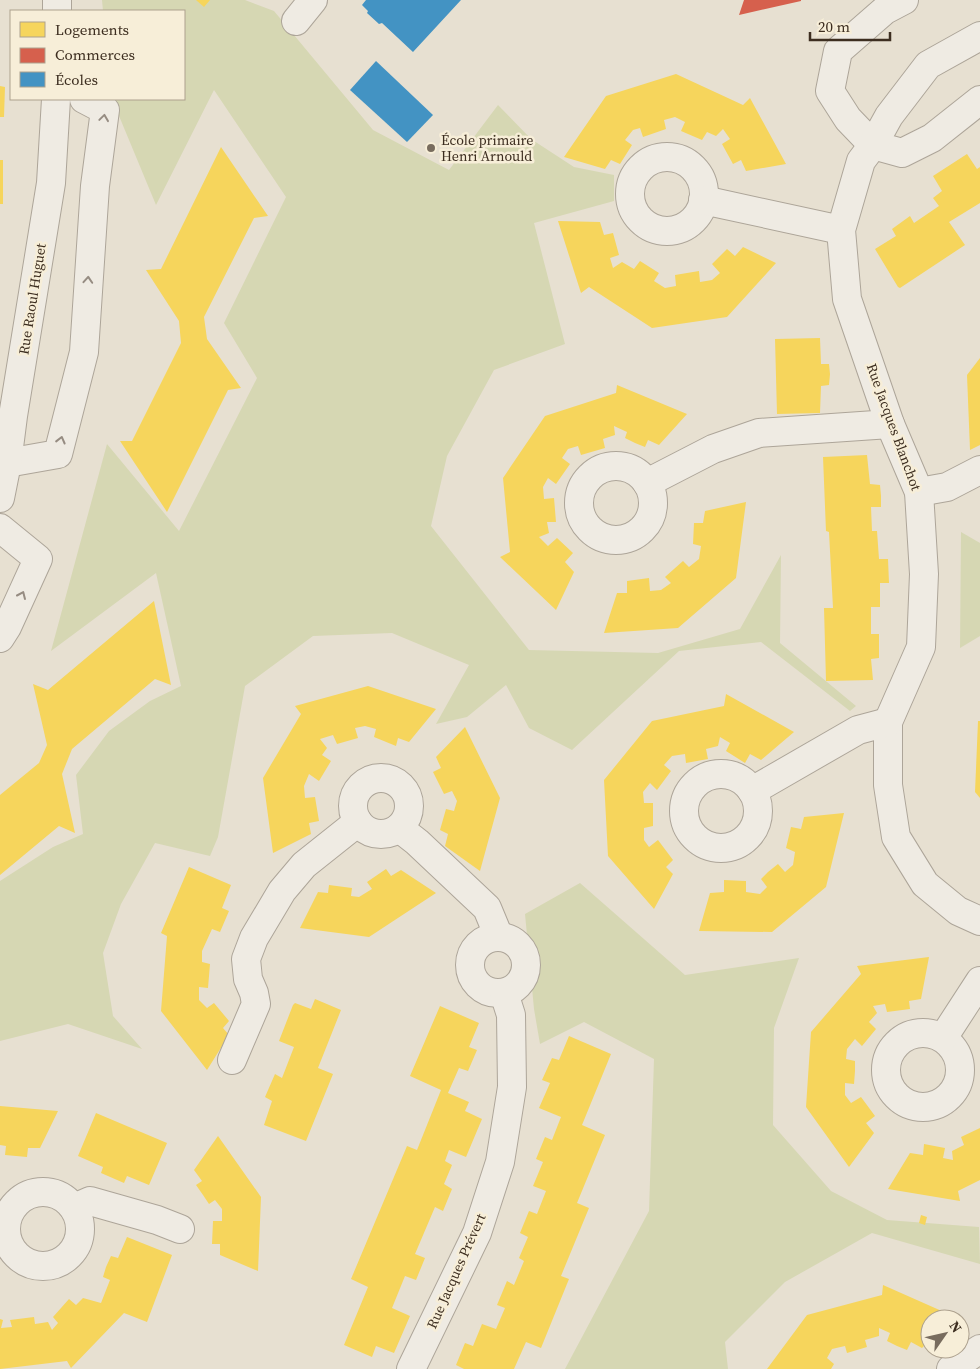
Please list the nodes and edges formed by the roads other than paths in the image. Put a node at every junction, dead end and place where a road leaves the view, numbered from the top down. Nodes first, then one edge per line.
1 (313, 0) edge
2 (904, 0) edge
3 (296, 21) dead end
4 (980, 36) edge
5 (56, 100) edge
6 (86, 100) edge
7 (980, 100) edge
8 (872, 145) junction
9 (703, 200) dead end
10 (841, 230) junction
11 (890, 424) junction
12 (7, 463) junction
13 (980, 470) edge
14 (647, 483) dead end
15 (919, 492) junction
16 (0, 498) edge
17 (0, 528) edge
18 (0, 638) edge
19 (888, 722) junction
20 (752, 791) dead end
21 (358, 822) junction
22 (399, 828) junction
23 (980, 921) edge
24 (499, 937) junction
25 (980, 981) edge
26 (504, 993) junction
27 (943, 1038) dead end
28 (232, 1060) dead end
29 (74, 1208) junction
30 (180, 1229) dead end
31 (3, 1238) edge
32 (980, 1349) edge
33 (410, 1369) edge
34 (951, 1369) edge

1 - 3 street
2 - 8 street
4 - 8 street, Rue Jacques Blanchot
5 - 12 street, Rue Raoul Huguet
12 -> 6 street
7 - 8 street
8 - 10 street, Rue Jacques Blanchot
9 - 10 street
10 - 11 street, Rue Jacques Blanchot
11 - 14 street
11 - 15 street, Rue Jacques Blanchot
12 - 16 street, Rue Raoul Huguet
13 - 15 street
15 - 19 street, Rue Jacques Blanchot
18 -> 17 street
19 - 20 street
19 - 23 street, Rue Jacques Blanchot
21 - 22 street
21 - 22 street
21 - 28 street
22 - 24 street
24 - 26 street
24 - 26 street
25 - 27 street
26 - 33 street, Rue Jacques Prévert
29 - 30 street
29 - 31 street
29 - 31 street
32 - 34 street

